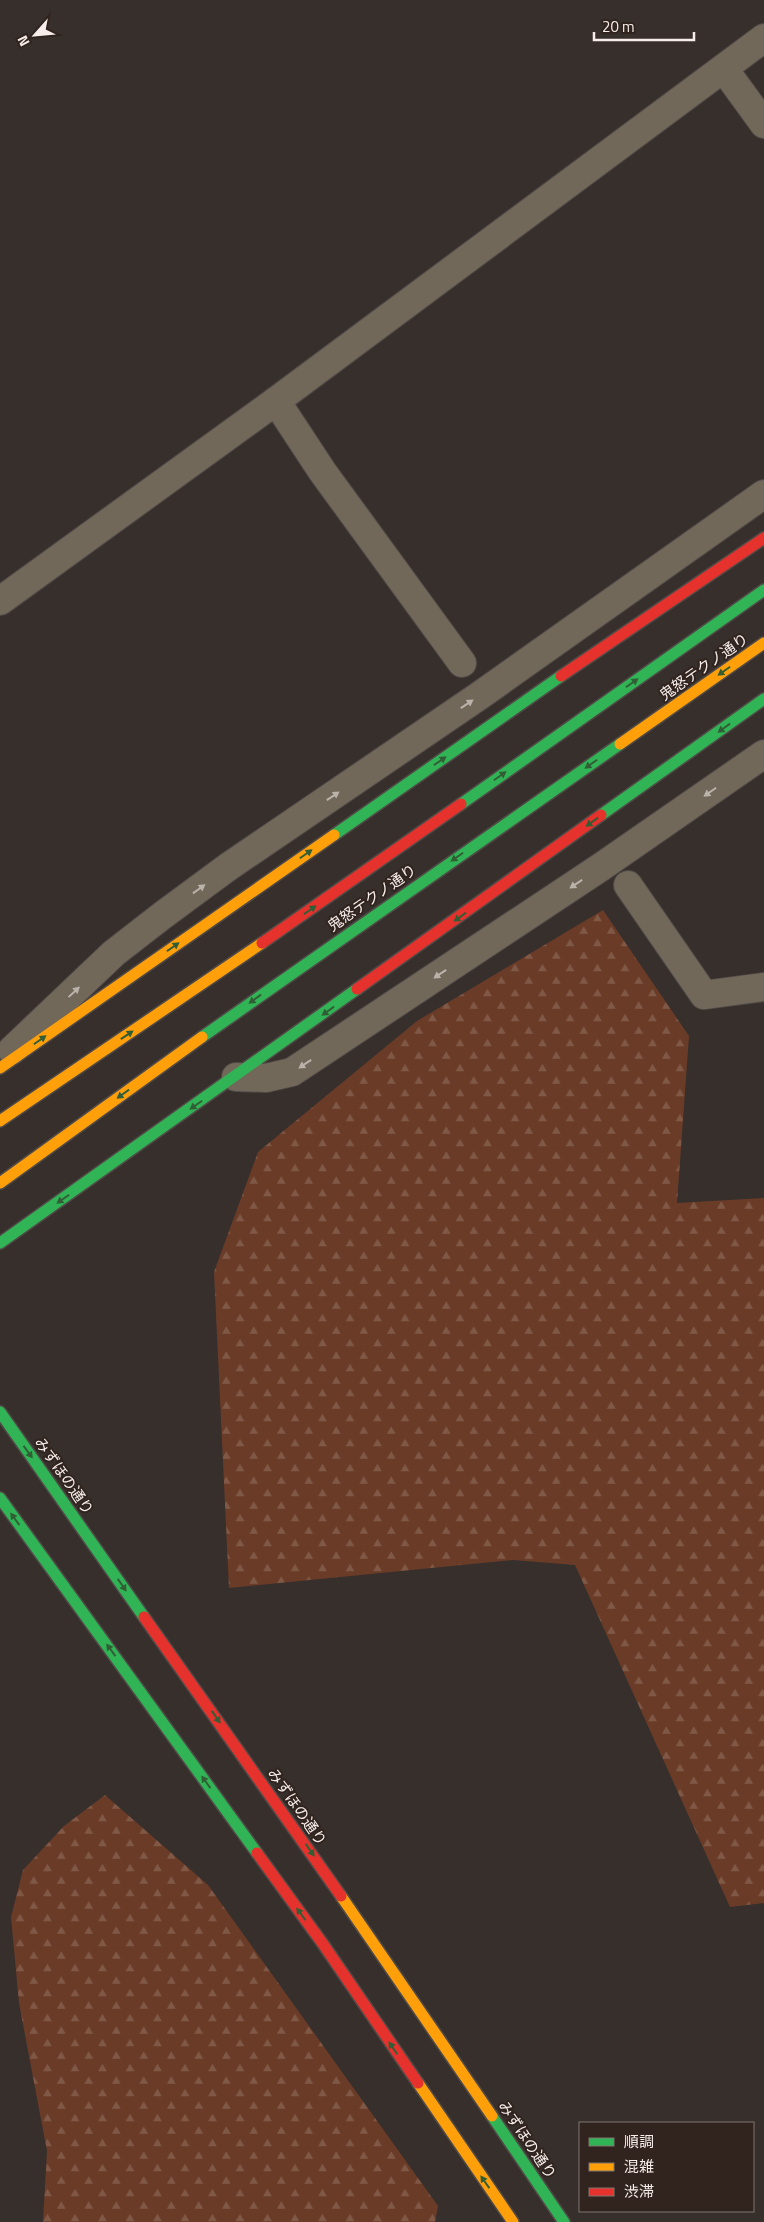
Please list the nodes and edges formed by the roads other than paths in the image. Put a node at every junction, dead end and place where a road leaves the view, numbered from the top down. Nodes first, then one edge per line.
1 (764, 38) edge
2 (724, 69) junction
3 (764, 124) edge
4 (276, 401) junction
5 (764, 494) edge
6 (764, 538) edge
7 (764, 590) edge
8 (0, 601) edge
9 (764, 644) edge
10 (462, 663) dead end
11 (764, 699) edge
12 (764, 754) edge
13 (628, 885) dead end
14 (764, 987) edge
15 (0, 1061) edge
16 (0, 1068) edge
17 (236, 1077) junction
18 (0, 1121) edge
19 (0, 1183) edge
20 (0, 1243) edge
21 (0, 1412) edge
22 (0, 1498) edge
23 (513, 2222) edge
24 (564, 2222) edge

1 - 2 street
2 - 3 street
2 - 4 street
4 - 8 street
4 - 10 street
15 -> 5 street
16 -> 6 main road
18 -> 7 main road, 鬼怒テクノ通り
9 -> 19 main road, 鬼怒テクノ通り
11 -> 17 main road
12 -> 17 street
13 - 14 street
17 -> 20 main road
21 -> 24 main road, みずほの通り
23 -> 22 main road

